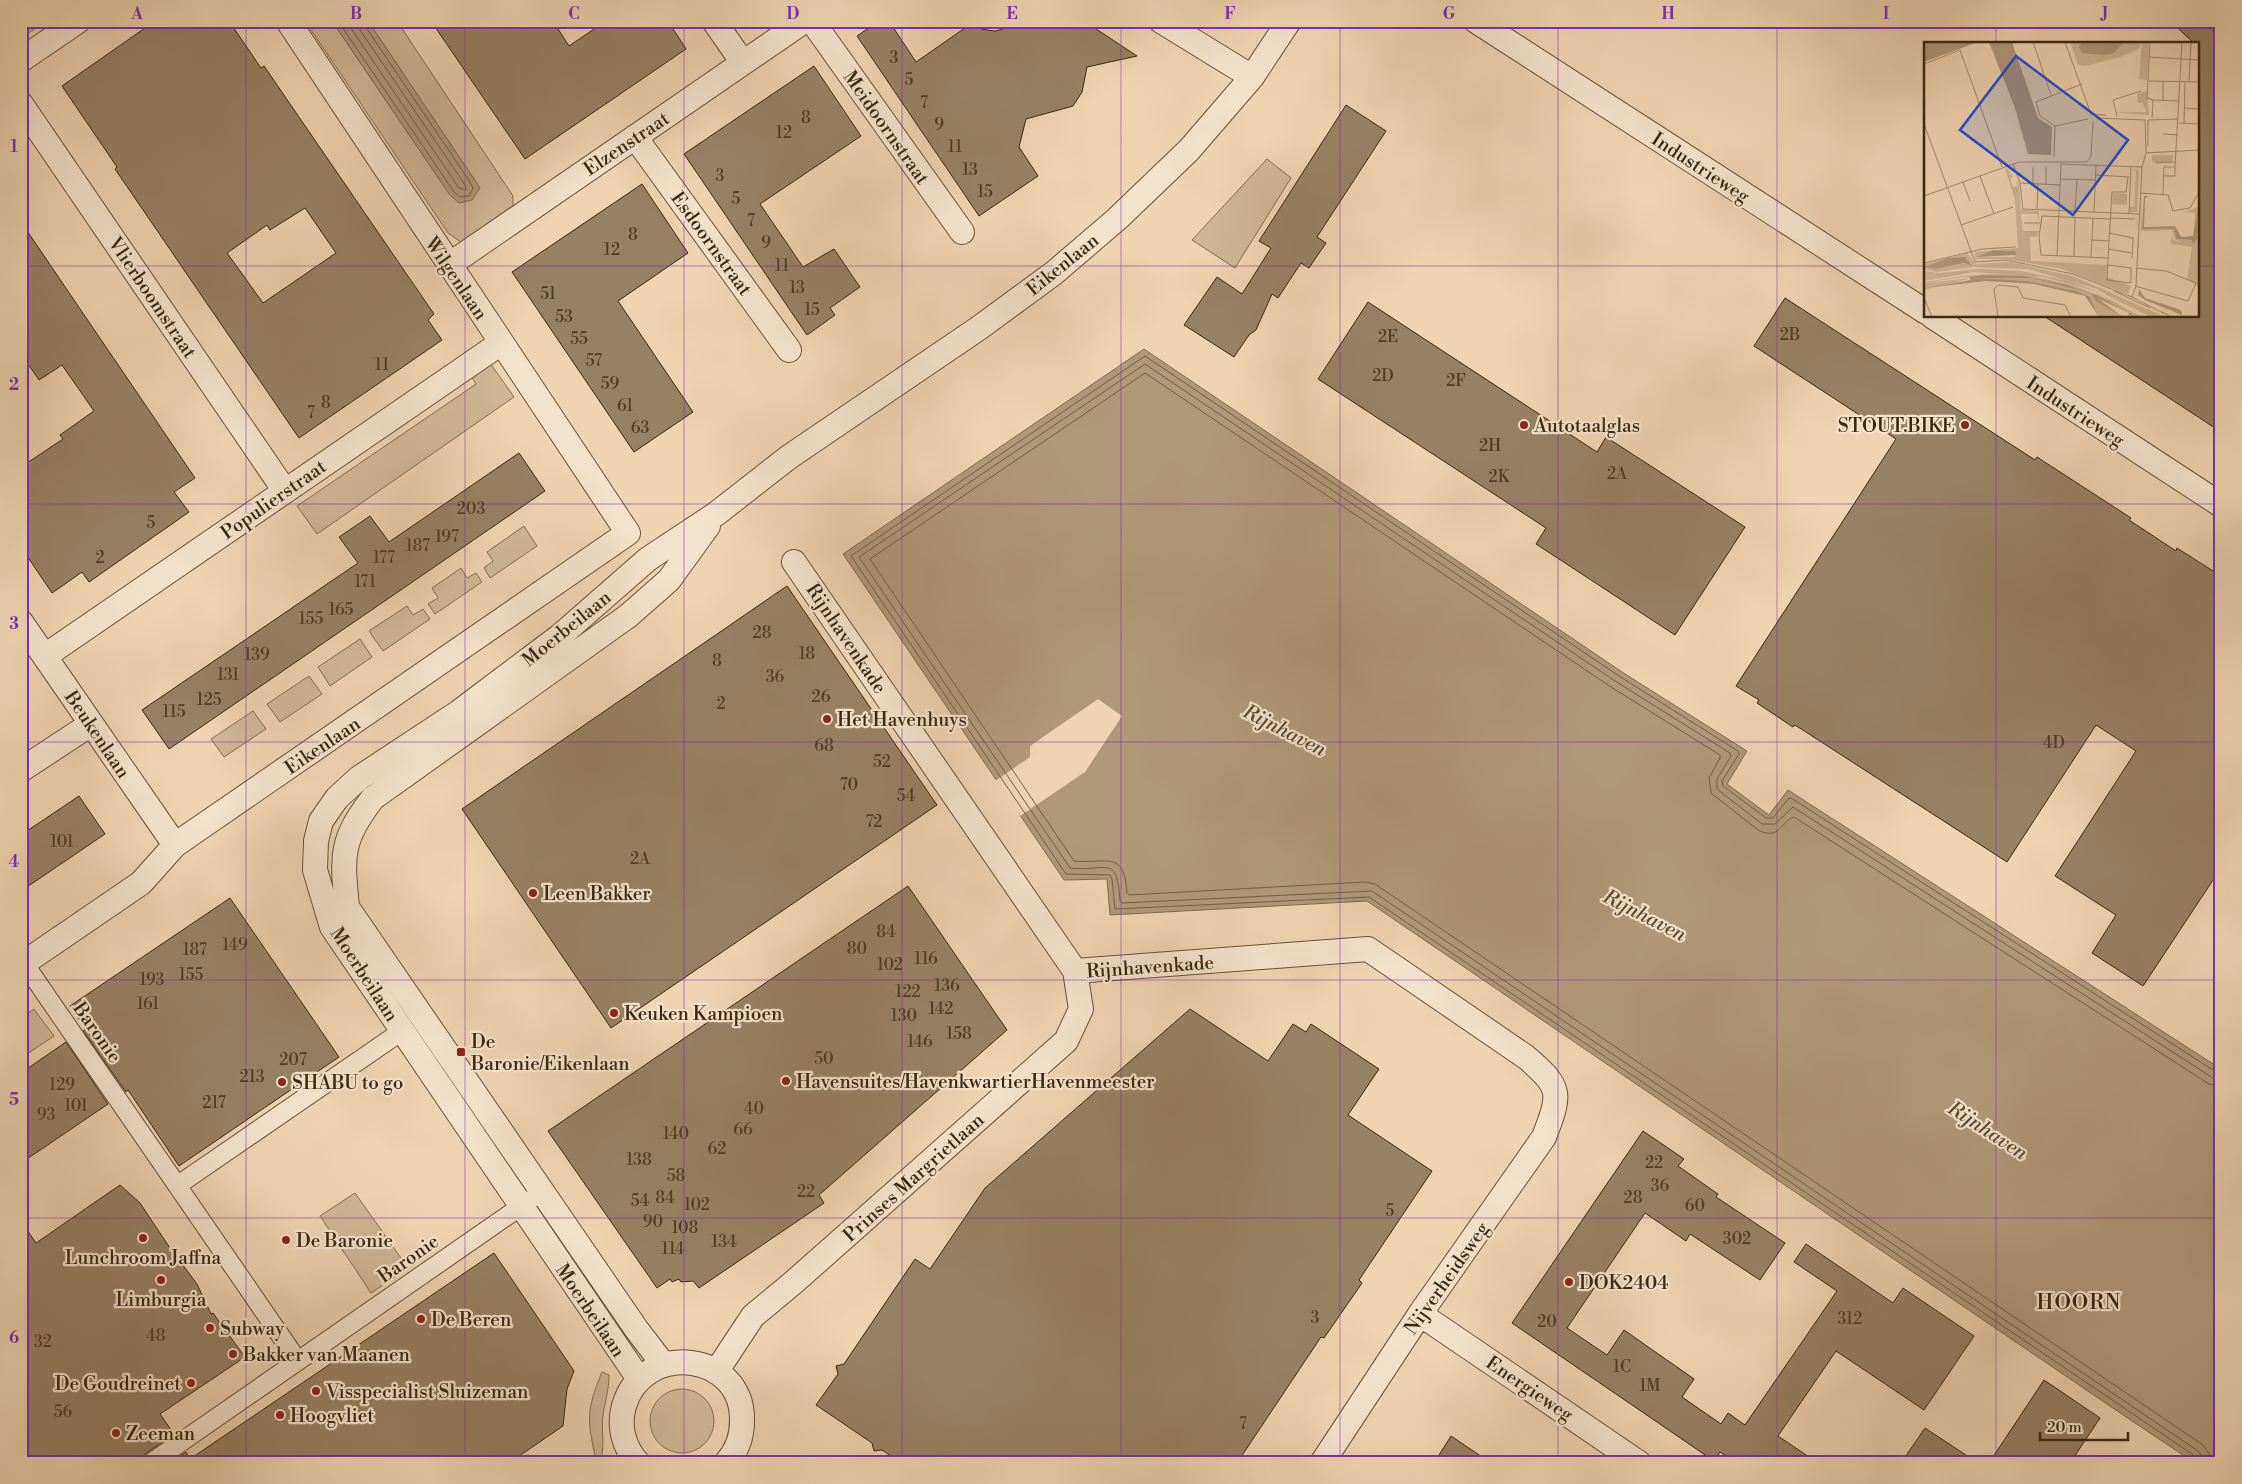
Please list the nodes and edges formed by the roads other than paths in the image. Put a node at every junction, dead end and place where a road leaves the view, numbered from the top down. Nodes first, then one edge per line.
1 (78, 21) edge
2 (288, 21) edge
3 (714, 21) edge
4 (804, 21) edge
5 (812, 21) edge
6 (1161, 21) edge
7 (1289, 21) edge
8 (1476, 21) edge
9 (21, 60) edge
10 (743, 63) junction
11 (1252, 77) junction
12 (21, 104) edge
13 (635, 137) junction
14 (962, 232) dead end
15 (448, 265) junction
16 (1924, 311) edge
17 (1935, 318) edge
18 (501, 343) junction
19 (789, 350) dead end
20 (789, 457) joint
21 (285, 491) junction
22 (2221, 506) edge
23 (716, 514) junction
24 (628, 533) joint
25 (794, 562) dead end
26 (21, 622) edge
27 (45, 656) junction
28 (91, 724) junction
29 (21, 770) edge
30 (175, 845) junction
31 (23, 964) edge
32 (1075, 972) junction
33 (402, 1031) junction
34 (1555, 1088) joint
35 (178, 1185) junction
36 (543, 1191) junction
37 (520, 1207) junction
38 (1420, 1314) junction
39 (298, 1361) junction
40 (664, 1364) junction
41 (716, 1372) junction
42 (639, 1379) junction
43 (736, 1459) edge
44 (630, 1460) edge
45 (151, 1463) edge
46 (1322, 1463) edge
47 (1639, 1463) edge

1 - 9 street
2 - 15 street, Wilgenlaan
3 - 10 street
4 - 10 street, Elzenstraat
5 - 14 street, Meidoornstraat
6 - 11 street
7 - 11 street, Eikenlaan
8 - 16 street, Industrieweg
10 - 13 street, Elzenstraat
11 - 20 street, Eikenlaan
12 - 21 street, Vlierboomstraat
13 - 15 street, Elzenstraat
13 - 19 street, Esdoornstraat
15 - 18 street, Wilgenlaan
17 - 22 street, Industrieweg
18 - 21 street, Populierstraat
18 - 24 street, Wilgenlaan
20 - 23 street, Moerbeilaan
21 - 27 street, Populierstraat
23 - 33 street, Moerbeilaan
23 - 36 street, Moerbeilaan
24 - 30 street, Eikenlaan
25 - 32 street, Rijnhavenkade
26 - 27 street, Beukenlaan
27 - 28 street, Beukenlaan
28 - 29 street
28 - 30 street, Beukenlaan
30 - 31 street, Eikenlaan
31 - 35 street, Baronie
32 - 34 street, Rijnhavenkade
32 - 41 street, Prinses Margrietlaan
33 - 35 street
33 - 37 street, Moerbeilaan
34 - 38 street, Nijverheidsweg
35 - 39 street, Baronie
36 - 37 street, Baronie
36 - 40 street, Moerbeilaan
37 - 39 street, Baronie
37 - 42 street, Moerbeilaan
38 - 46 street, Nijverheidsweg
38 - 47 street, Energieweg
39 - 45 street, Baronie
40 - 41 street
40 - 42 street
41 - 43 street
42 - 44 street

